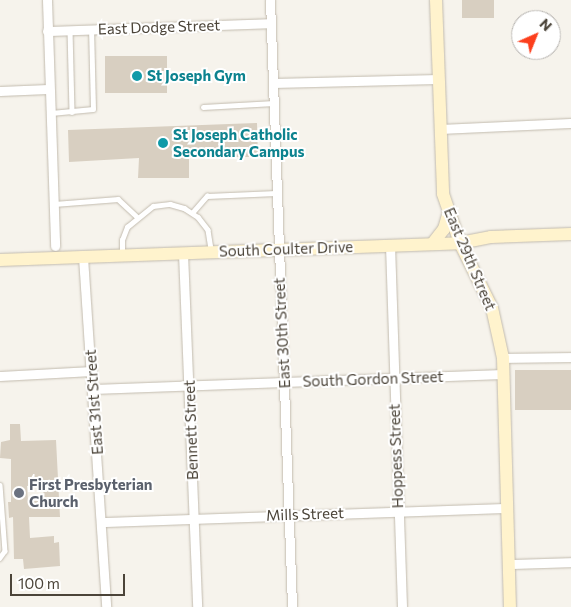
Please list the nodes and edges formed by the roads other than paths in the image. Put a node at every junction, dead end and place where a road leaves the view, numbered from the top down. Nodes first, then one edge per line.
1 (47, 0) edge
2 (270, 0) edge
3 (436, 0) edge
4 (270, 23) junction
5 (91, 29) junction
6 (70, 30) junction
7 (47, 31) junction
8 (438, 79) junction
9 (273, 83) junction
10 (48, 90) junction
11 (0, 92) edge
12 (274, 103) junction
13 (204, 107) dead end
14 (72, 112) junction
15 (49, 113) junction
16 (571, 123) edge
17 (439, 129) junction
18 (276, 193) junction
19 (53, 204) junction
20 (449, 211) junction
21 (192, 213) junction
22 (137, 216) junction
23 (571, 234) edge
24 (460, 242) junction
25 (433, 243) junction
26 (390, 245) junction
27 (55, 246) dead end
28 (278, 248) junction
29 (211, 252) junction
30 (182, 253) junction
31 (122, 255) junction
32 (83, 257) junction
33 (0, 260) edge
34 (571, 356) edge
35 (503, 358) junction
36 (92, 371) junction
37 (502, 374) junction
38 (0, 376) edge
39 (394, 379) junction
40 (285, 382) junction
41 (190, 385) junction
42 (93, 389) junction
43 (0, 485) edge
44 (507, 508) junction
45 (398, 510) junction
46 (289, 515) junction
47 (193, 517) junction
48 (103, 522) junction
49 (0, 558) edge
50 (571, 562) edge
51 (509, 564) junction
52 (106, 607) edge
53 (197, 607) edge
54 (292, 607) edge
55 (402, 607) edge
56 (510, 607) edge

1 - 7 street
2 - 4 street, East 30th Street
3 - 8 main road, East 29th Street
4 - 5 street, East Dodge Street
4 - 9 street, East 30th Street
5 - 6 street, East Dodge Street
5 - 14 lane
6 - 7 street, East Dodge Street
6 - 14 lane
7 - 10 street
8 - 9 street
8 - 17 main road, East 29th Street
9 - 12 street, East 30th Street
10 - 11 street
10 - 15 street
12 - 13 lane
12 - 18 street, East 30th Street
14 - 15 lane
15 - 19 street
16 - 17 street
17 - 20 main road, East 29th Street
18 - 21 lane
18 - 28 street, East 30th Street
19 - 22 lane
19 - 27 street
20 - 24 main road, East 29th Street
20 - 25 main road
21 - 22 lane
21 - 29 lane
22 - 31 lane
23 - 24 main road, South Coulter Drive
24 - 25 main road, South Coulter Drive
24 - 35 main road, East 29th Street
25 - 26 main road, South Coulter Drive
26 - 28 main road, South Coulter Drive
26 - 39 street, Hoppess Street
28 - 29 main road, South Coulter Drive
28 - 40 street, East 30th Street
29 - 30 main road, South Coulter Drive
30 - 31 main road, South Coulter Drive
30 - 41 street, Bennett Street
31 - 32 main road, South Coulter Drive
32 - 33 main road, South Coulter Drive
32 - 36 street, East 31st Street
34 - 35 street
35 - 37 main road, East 29th Street
36 - 38 street
36 - 42 street, East 31st Street
37 - 39 street, South Gordon Street
37 - 44 main road, East 29th Street
39 - 40 street, South Gordon Street
39 - 45 street, Hoppess Street
40 - 41 street, South Gordon Street
40 - 46 street, East 30th Street
41 - 42 street, South Gordon Street
41 - 47 street, Bennett Street
42 - 48 street, East 31st Street
43 - 49 lane
44 - 45 street, Mills Street
44 - 51 main road, East 29th Street
45 - 46 street, Mills Street
45 - 55 street, Hoppess Street
46 - 47 street, Mills Street
46 - 54 street, East 30th Street
47 - 48 street, Mills Street
47 - 53 street, Bennett Street
48 - 52 street, East 31st Street
50 - 51 street
51 - 56 main road, East 29th Street

